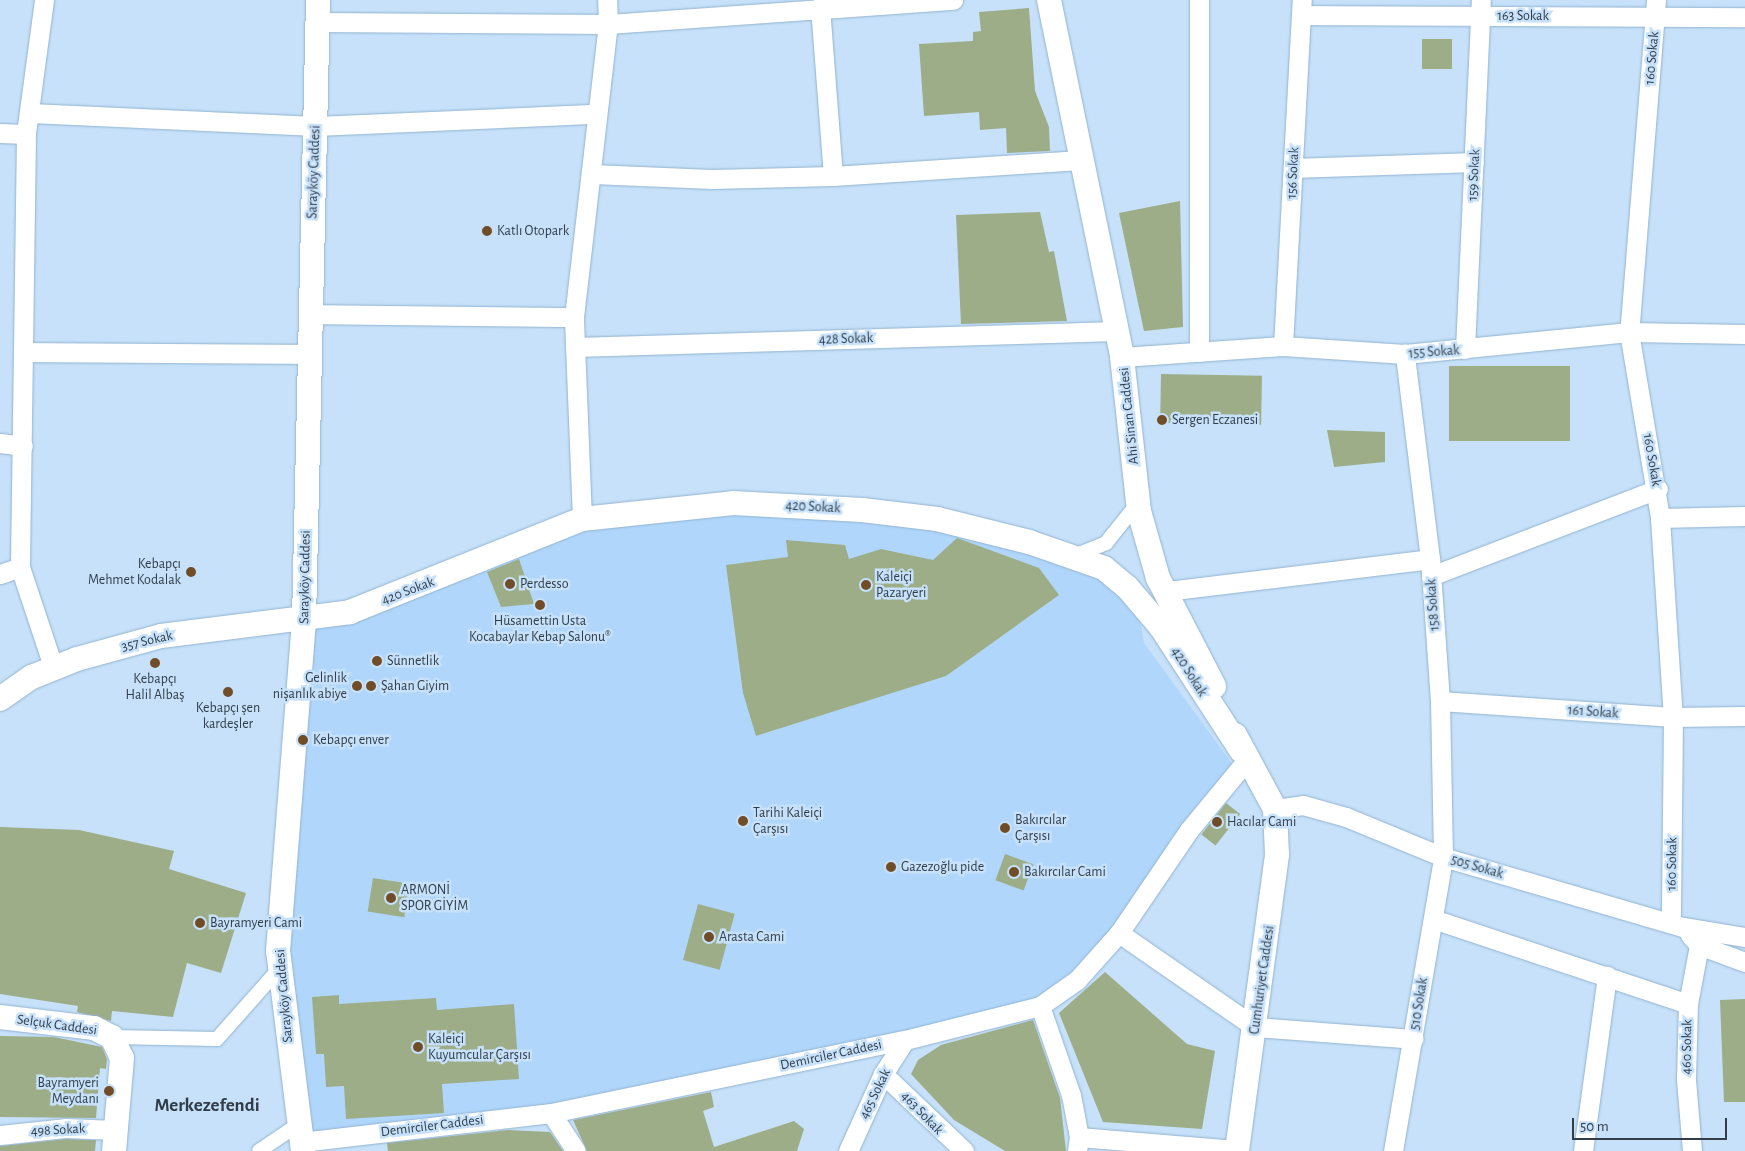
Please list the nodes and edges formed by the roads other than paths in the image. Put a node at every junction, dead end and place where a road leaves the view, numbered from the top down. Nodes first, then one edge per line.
1 (44, 0) edge
2 (607, 0) edge
3 (953, 0) edge
4 (1049, 0) edge
5 (1199, 0) edge
6 (820, 7) junction
7 (1302, 8) edge
8 (1481, 8) edge
9 (1568, 8) edge
10 (1656, 8) edge
11 (318, 11) edge
12 (1745, 16) edge
13 (608, 24) junction
14 (30, 113) junction
15 (596, 114) junction
16 (316, 126) junction
17 (0, 133) edge
18 (26, 134) junction
19 (1080, 160) junction
20 (1474, 162) junction
21 (1293, 168) junction
22 (592, 174) junction
23 (832, 176) junction
24 (310, 314) junction
25 (574, 317) junction
26 (1116, 332) junction
27 (1629, 332) junction
28 (1745, 334) edge
29 (1283, 346) junction
30 (575, 347) junction
31 (1465, 349) junction
32 (24, 352) junction
33 (1199, 352) junction
34 (309, 354) junction
35 (1404, 354) junction
36 (1122, 357) junction
37 (0, 444) edge
38 (23, 446) junction
39 (1658, 489) junction
40 (1138, 502) junction
41 (1745, 516) edge
42 (1660, 518) junction
43 (582, 520) junction
44 (1071, 557) junction
45 (20, 567) junction
46 (1430, 568) junction
47 (0, 574) edge
48 (1167, 591) junction
49 (304, 621) junction
50 (54, 669) junction
51 (0, 699) edge
52 (1440, 701) junction
53 (1745, 716) edge
54 (1673, 717) junction
55 (1244, 755) junction
56 (1275, 809) junction
57 (1443, 857) junction
58 (1433, 919) junction
59 (1677, 925) junction
60 (1119, 933) junction
61 (1745, 937) edge
62 (1699, 945) junction
63 (1745, 962) edge
64 (280, 968) junction
65 (1607, 976) junction
66 (1688, 1004) junction
67 (1040, 1006) junction
68 (0, 1017) edge
69 (1256, 1027) junction
70 (112, 1037) junction
71 (1414, 1039) junction
72 (905, 1040) junction
73 (883, 1074) junction
74 (551, 1112) junction
75 (0, 1135) edge
76 (302, 1139) edge
77 (115, 1141) edge
78 (1078, 1144) edge
79 (259, 1151) edge
80 (576, 1151) edge
81 (848, 1151) edge
82 (964, 1151) edge
83 (1237, 1151) edge
84 (1393, 1151) edge
85 (1583, 1151) edge
86 (1692, 1151) edge

1 - 14 street
2 - 13 street
3 - 6 street
4 - 19 street, Ahi Sinan Caddesi
5 - 33 street
6 - 13 street
6 - 23 street
7 - 8 street, 163 Sokak
7 - 21 street, 156 Sokak
8 - 9 street, 163 Sokak
8 - 20 street, 159 Sokak
9 - 10 street, 163 Sokak
10 - 12 street, 163 Sokak
10 - 27 street, 160 Sokak
11 - 13 street
11 - 16 street, Sarayköy Caddesi
13 - 15 street
14 - 16 street
14 - 18 street
15 - 16 street
15 - 22 street
16 - 24 street, Sarayköy Caddesi
17 - 18 street
18 - 32 street
19 - 23 street
19 - 26 street, Ahi Sinan Caddesi
20 - 21 street
20 - 31 street, 159 Sokak
21 - 29 street, 156 Sokak
22 - 23 street
22 - 25 street
24 - 25 street
24 - 34 street, Sarayköy Caddesi
25 - 30 street
26 - 30 street, 428 Sokak
26 - 36 street, Ahi Sinan Caddesi
27 - 28 street, 155 Sokak
27 - 31 street, 155 Sokak
27 - 39 street, 160 Sokak
29 - 33 street, 155 Sokak
29 - 35 street, 155 Sokak
30 - 43 street
31 - 35 street, 155 Sokak
32 - 34 street
32 - 38 street
33 - 36 street, 155 Sokak
34 - 49 street, Sarayköy Caddesi
35 - 46 street, 158 Sokak
36 - 40 street, Ahi Sinan Caddesi
37 - 38 street
38 - 45 street
39 - 42 street, 160 Sokak
39 - 46 street
40 - 44 street
40 - 48 street, Ahi Sinan Caddesi
41 - 42 street
42 - 54 street, 160 Sokak
43 - 44 street, 420 Sokak
43 - 49 street, 420 Sokak
44 - 55 street, 420 Sokak
45 - 47 street
45 - 50 street
46 - 48 street
46 - 52 street, 158 Sokak
48 - 55 street, Ahi Sinan Caddesi
49 - 50 street, 357 Sokak
49 - 64 street, Sarayköy Caddesi
50 - 51 street, 357 Sokak
52 - 54 street, 161 Sokak
52 - 57 street, 158 Sokak
53 - 54 street, 161 Sokak
54 - 59 street, 160 Sokak
55 - 56 street, Ahi Sinan Caddesi
55 - 60 street, Demirciler Caddesi
56 - 57 street, 505 Sokak
56 - 69 street, Cumhuriyet Caddesi
57 - 58 street, 510 Sokak
57 - 59 street, 505 Sokak
58 - 65 street
58 - 71 street, 510 Sokak
59 - 61 street, 505 Sokak
59 - 62 street
60 - 67 street, Demirciler Caddesi
60 - 69 street
62 - 63 street
62 - 66 street, 460 Sokak
64 - 70 street
64 - 76 street, Sarayköy Caddesi
65 - 66 street
65 - 85 street
66 - 86 street, 460 Sokak
67 - 72 street, Demirciler Caddesi
67 - 78 street
68 - 70 street, Selçuk Caddesi
69 - 71 street
69 - 83 street, Cumhuriyet Caddesi
70 - 77 street
71 - 84 street, 510 Sokak
72 - 73 street, 465 Sokak
72 - 74 street, Demirciler Caddesi
73 - 81 street, 465 Sokak
73 - 82 street, 463 Sokak
74 - 76 street, Demirciler Caddesi
74 - 80 street
75 - 77 street, 498 Sokak
76 - 79 street
78 - 83 street

